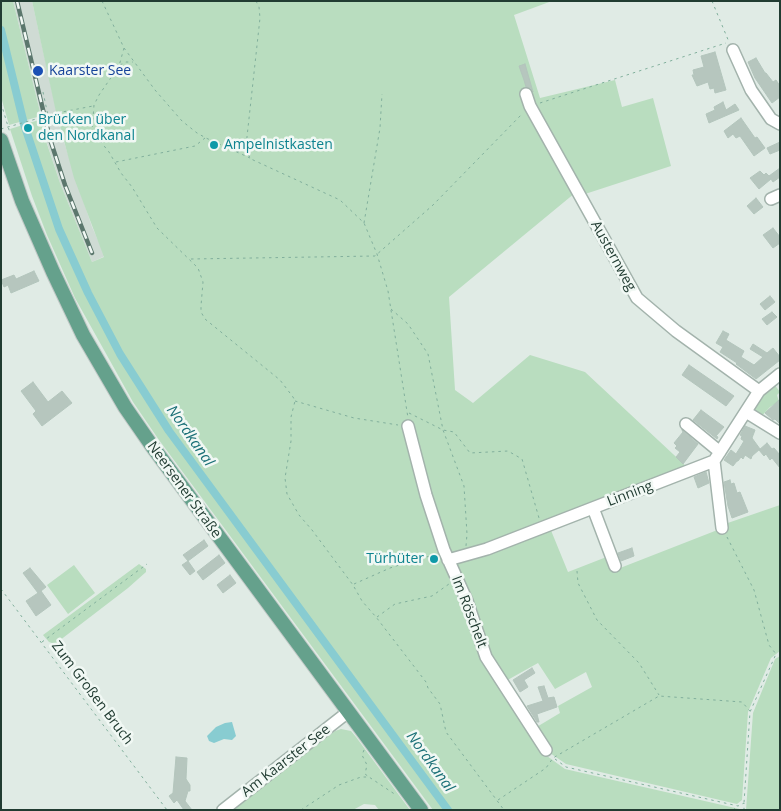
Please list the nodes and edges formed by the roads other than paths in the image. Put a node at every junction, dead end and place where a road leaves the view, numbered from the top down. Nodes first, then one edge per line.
1 (732, 50) dead end
2 (526, 94) dead end
3 (780, 124) edge
4 (6, 138) edge
5 (780, 374) edge
6 (759, 391) junction
7 (740, 418) junction
8 (686, 424) dead end
9 (408, 426) road end
10 (780, 434) edge
11 (717, 457) junction
12 (593, 508) junction
13 (546, 526) joint
14 (722, 528) road end
15 (446, 555) junction
16 (615, 566) dead end
17 (348, 712) junction
18 (550, 754) road end
19 (224, 810) edge
20 (421, 810) edge

1 - 3 street
2 - 6 street, Austernweg
4 - 17 main road, Neersener Straße
5 - 6 street
6 - 7 street
7 - 10 street
7 - 11 street
8 - 11 street
9 - 15 street
11 - 12 street, Linning
11 - 14 street
12 - 13 street, Linning
12 - 16 street
13 - 15 street, Im Röschelt
15 - 18 street, Im Röschelt
17 - 19 street, Am Kaarster See
17 - 20 main road, Neersener Straße

